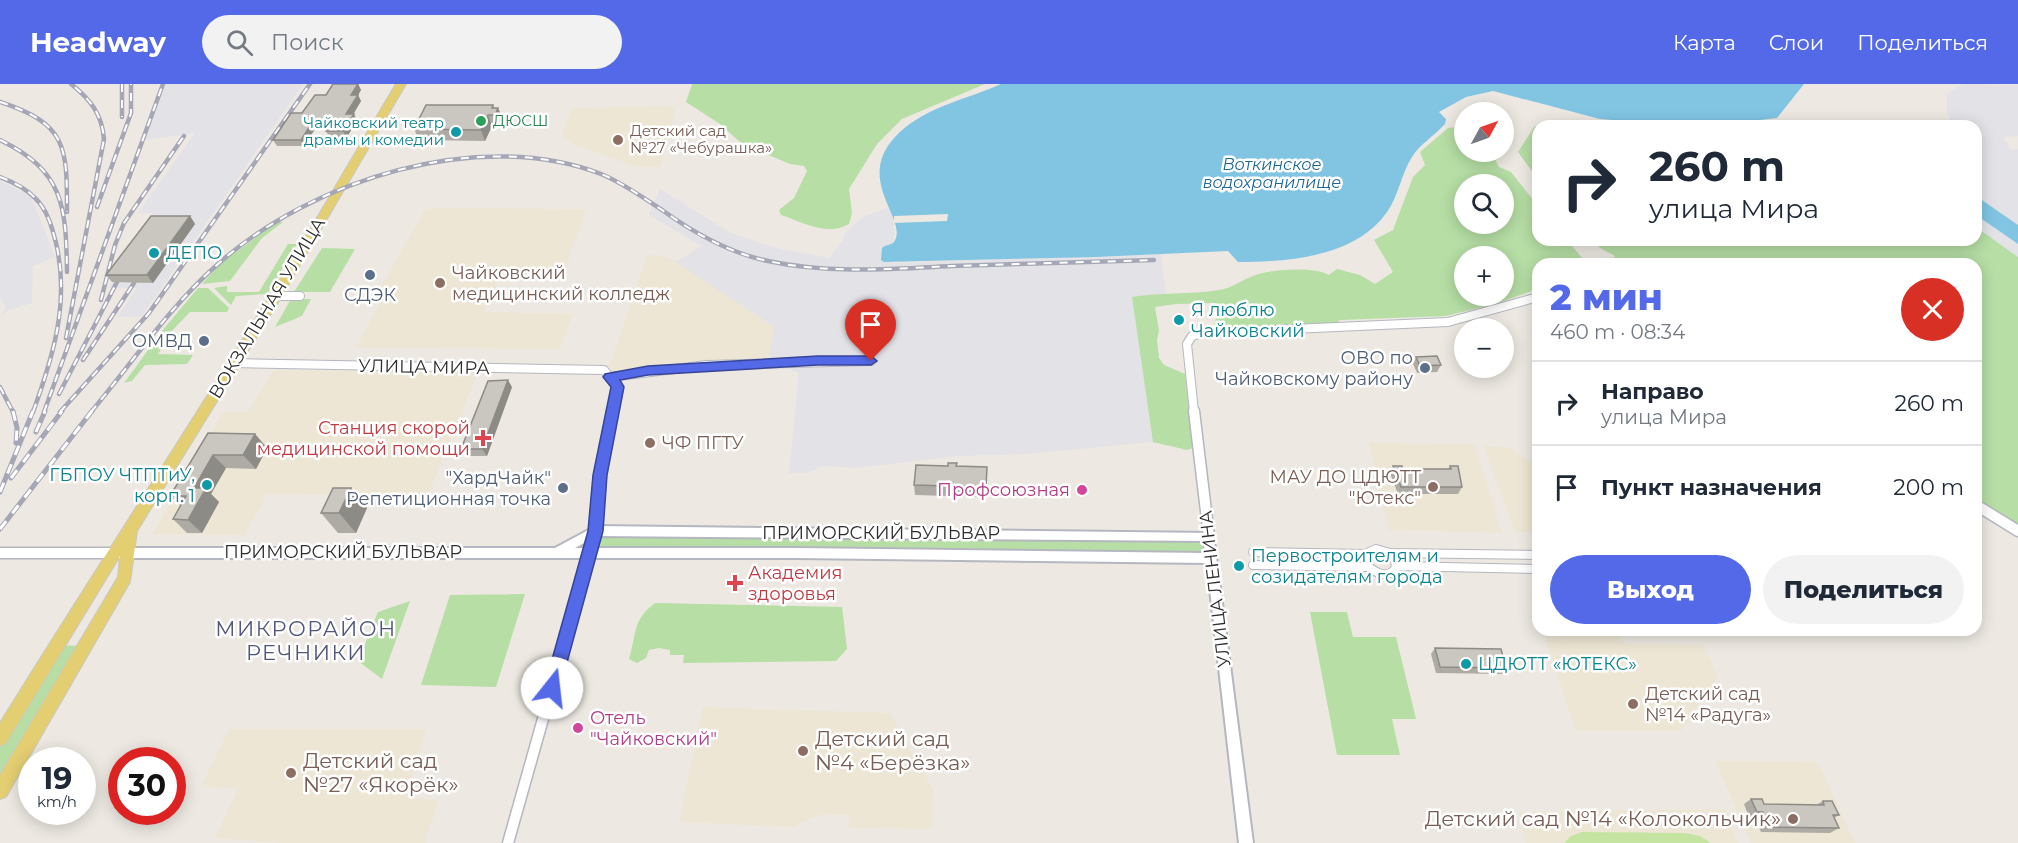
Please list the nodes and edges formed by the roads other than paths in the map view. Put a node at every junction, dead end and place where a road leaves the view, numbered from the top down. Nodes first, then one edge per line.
1 (401, 84) edge
2 (276, 296) junction
3 (300, 296) dead end
4 (1532, 299) edge
5 (871, 361) dead end
6 (234, 363) junction
7 (610, 377) junction
8 (1982, 509) edge
9 (596, 531) junction
10 (2018, 531) edge
11 (1209, 536) junction
12 (558, 552) junction
13 (590, 552) junction
14 (1253, 552) dead end
15 (2, 553) edge
16 (121, 553) junction
17 (1390, 553) junction
18 (1365, 554) junction
19 (1532, 555) edge
20 (1210, 558) junction
21 (1253, 565) dead end
22 (1367, 567) junction
23 (1396, 567) junction
24 (1532, 569) edge
25 (57, 644) junction
26 (85, 644) junction
27 (0, 738) edge
28 (0, 791) edge
29 (508, 843) edge
30 (1246, 843) edge

1 - 2 main road, ВОКЗАЛЬНАЯ УЛИЦА
2 - 3 street
2 - 6 main road, ВОКЗАЛЬНАЯ УЛИЦА
4 - 11 street, УЛИЦА ЛЕНИНА
5 - 7 street, УЛИЦА МИРА
6 - 7 street, УЛИЦА МИРА
6 - 16 main road, ВОКЗАЛЬНАЯ УЛИЦА
7 - 9 street
8 - 10 street
9 - 11 street, ПРИМОРСКИЙ БУЛЬВАР
9 - 12 street, ПРИМОРСКИЙ БУЛЬВАР
9 - 13 street
11 - 20 street, УЛИЦА ЛЕНИНА
12 - 13 street, ПРИМОРСКИЙ БУЛЬВАР
12 - 16 street, ПРИМОРСКИЙ БУЛЬВАР
13 - 20 street, ПРИМОРСКИЙ БУЛЬВАР
13 - 29 street
14 - 18 street
15 - 16 main road
16 - 25 main road, ВОКЗАЛЬНАЯ УЛИЦА
16 - 26 main road, ВОКЗАЛЬНАЯ УЛИЦА
17 - 18 street
17 - 19 street
17 - 23 street
18 - 22 street
20 - 30 street, УЛИЦА ЛЕНИНА
21 - 22 street
22 - 23 street
23 - 24 street
25 - 26 main road
25 - 27 main road, ВОКЗАЛЬНАЯ УЛИЦА
26 - 28 main road, ВОКЗАЛЬНАЯ УЛИЦА

